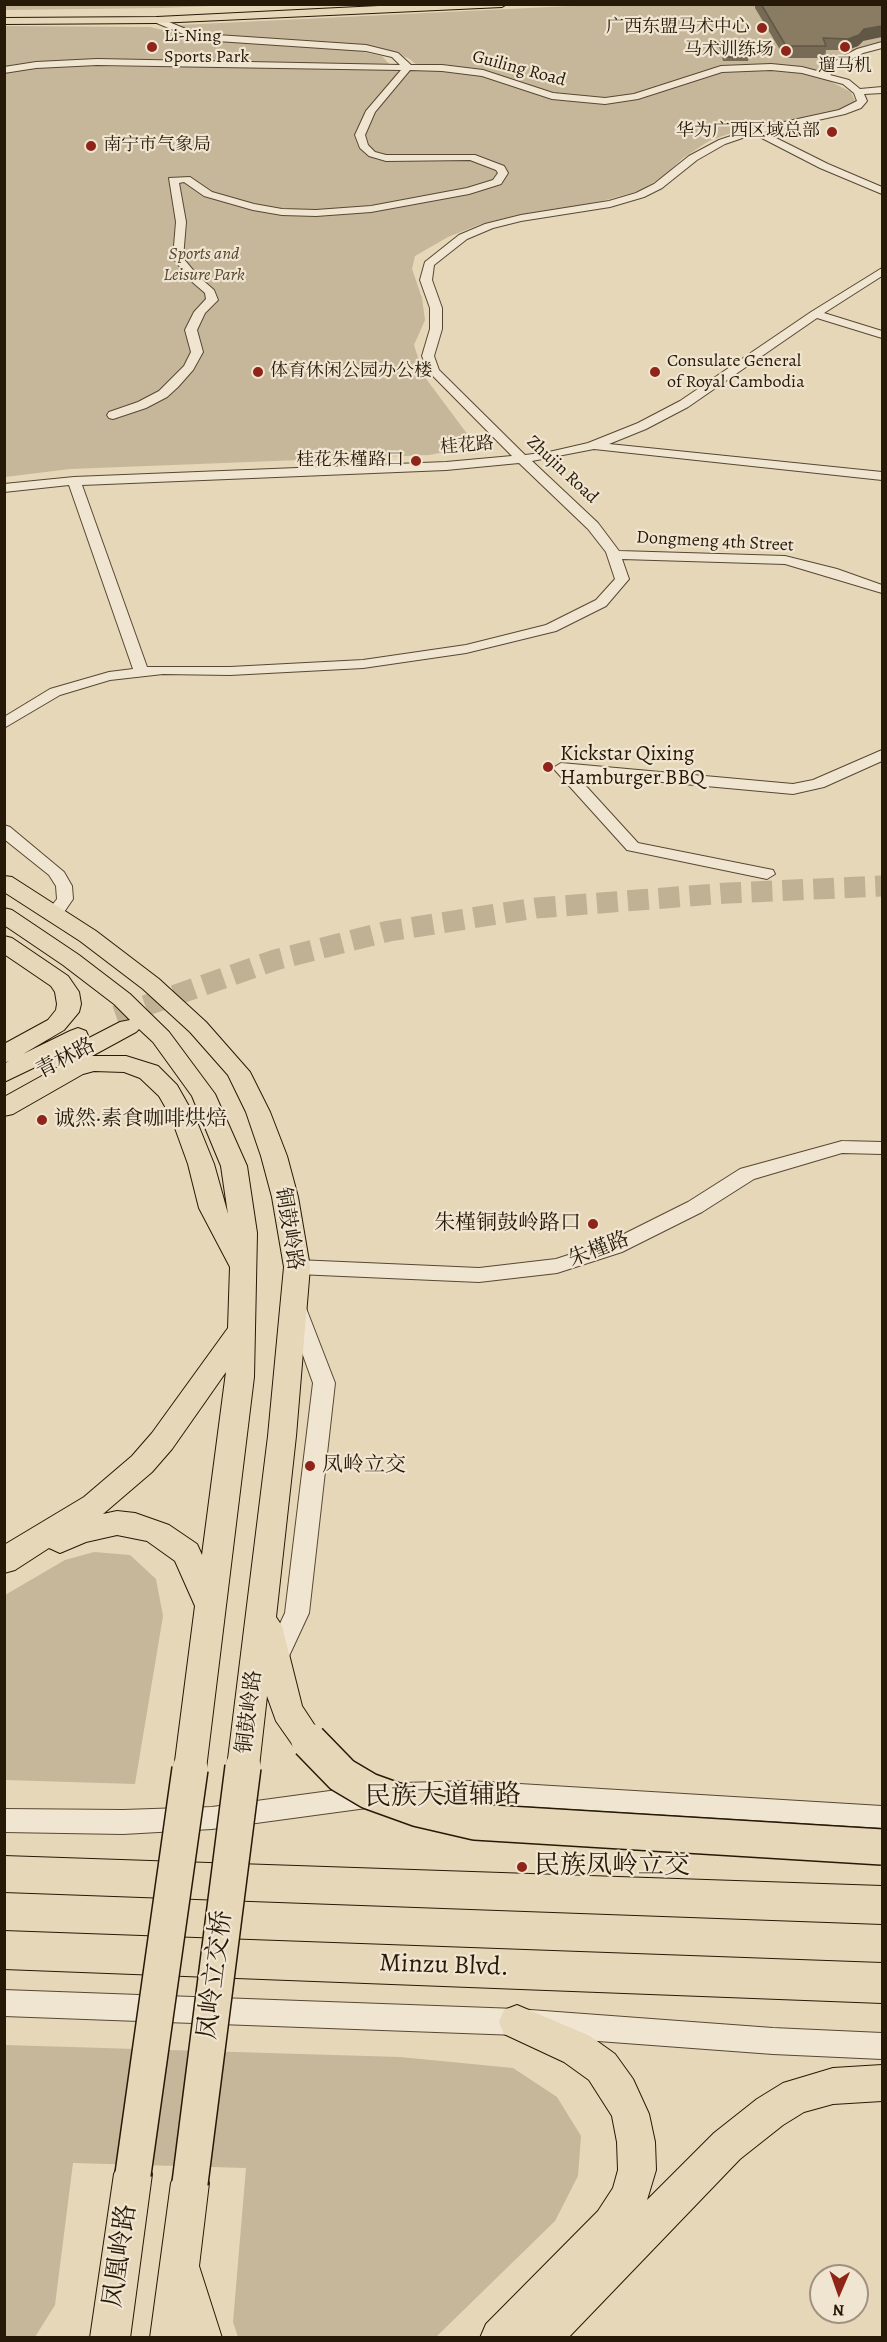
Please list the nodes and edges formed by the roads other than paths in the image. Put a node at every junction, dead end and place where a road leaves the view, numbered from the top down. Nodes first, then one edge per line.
1 (337, 4) edge
2 (502, 4) edge
3 (403, 7) edge
4 (4, 15) edge
5 (157, 20) junction
6 (4, 21) edge
7 (882, 45) edge
8 (408, 67) junction
9 (4, 70) edge
10 (824, 75) junction
11 (882, 90) edge
12 (858, 92) junction
13 (755, 131) junction
14 (882, 191) edge
15 (882, 271) edge
16 (828, 304) junction
17 (850, 311) dead end
18 (814, 314) junction
19 (882, 335) edge
20 (113, 415) dead end
21 (592, 446) junction
22 (521, 459) junction
23 (882, 476) edge
24 (74, 481) junction
25 (4, 488) edge
26 (614, 555) junction
27 (882, 589) edge
28 (142, 673) junction
29 (4, 724) edge
30 (882, 755) edge
31 (4, 830) edge
32 (767, 874) dead end
33 (4, 882) edge
34 (54, 914) junction
35 (4, 915) edge
36 (4, 943) edge
37 (4, 1055) edge
38 (4, 1074) edge
39 (4, 1092) edge
40 (4, 1108) edge
41 (882, 1148) edge
42 (243, 1267) junction
43 (297, 1267) junction
44 (294, 1303) junction
45 (241, 1330) junction
46 (4, 1561) edge
47 (4, 1577) edge
48 (211, 1606) junction
49 (262, 1611) junction
50 (275, 1660) junction
51 (250, 1713) junction
52 (243, 1767) joint
53 (882, 1817) edge
54 (4, 1820) edge
55 (882, 1847) edge
56 (4, 1874) edge
57 (882, 1905) edge
58 (4, 1950) edge
59 (882, 1983) edge
60 (4, 2003) edge
61 (517, 2022) junction
62 (882, 2046) edge
63 (882, 2083) edge
64 (133, 2174) joint
65 (180, 2264) junction
66 (120, 2265) junction
67 (91, 2337) edge
68 (110, 2337) edge
69 (170, 2337) edge
70 (202, 2337) edge
71 (500, 2337) edge
72 (540, 2337) edge

1 - 4 main road
2 - 3 main road
3 - 5 main road
5 - 6 main road
5 - 8 street
7 - 10 street
8 - 9 street, Guiling Road
8 - 10 street, Guiling Road
8 - 20 street
10 - 12 street, Guiling Road
11 - 12 street
12 - 13 street
13 - 14 street
13 - 22 street, Zhujin Road
15 - 16 street, 桂花路
16 - 17 street
16 - 18 street, 桂花路
18 - 19 street
18 - 21 street, 桂花路
21 - 22 street, 桂花路
21 - 23 street
22 - 24 street, 桂花路
22 - 26 street, Zhujin Road
24 - 25 street, 桂花路
24 - 28 street
26 - 27 street, Dongmeng 4th Street
26 - 28 street, Zhujin Road
28 - 29 street, Zhujin Road
30 - 32 street
31 - 34 street
33 - 34 main road, 铜鼓岭路
34 - 43 main road, 铜鼓岭路
35 - 42 main road, 铜鼓岭路
36 - 37 main road
38 - 39 main road, 青林路
40 - 42 main road
41 - 43 street, 朱槿路
42 - 45 main road, 铜鼓岭路
43 - 44 main road, 铜鼓岭路
44 - 49 main road, 铜鼓岭路
44 - 50 street
45 - 46 main road
45 - 48 main road, 铜鼓岭路
47 - 48 main road
48 - 64 main road, 铜鼓岭路, bridge
49 - 50 main road
49 - 51 main road, 铜鼓岭路
50 - 51 street
50 - 55 main road, bridge
51 - 52 main road, 铜鼓岭路
52 - 65 main road, 凤岭立交桥, bridge
53 - 54 street, 民族大道辅路
56 - 57 highway
58 - 59 highway, Minzu Blvd.
60 - 61 street
61 - 62 street
61 - 71 main road
63 - 72 main road
64 - 66 main road, 凤凰岭路
65 - 69 main road
65 - 70 main road
66 - 67 main road
66 - 68 main road, 凤凰岭路

